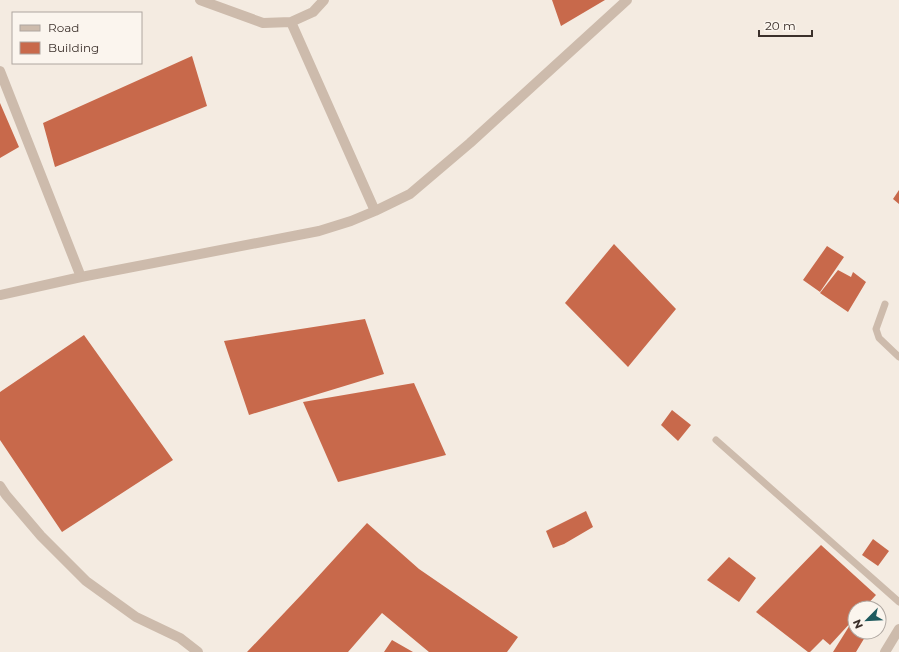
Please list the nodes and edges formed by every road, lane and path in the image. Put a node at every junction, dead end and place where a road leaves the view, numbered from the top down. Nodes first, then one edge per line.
1 (200, 0) edge
2 (324, 0) edge
3 (627, 0) edge
4 (291, 22) junction
5 (0, 71) edge
6 (375, 211) junction
7 (81, 277) junction
8 (0, 295) edge
9 (885, 304) dead end
10 (899, 357) edge
11 (716, 440) dead end
12 (0, 486) edge
13 (899, 602) edge
14 (899, 629) edge
15 (198, 652) edge
16 (885, 652) edge

1 - 4 street
2 - 4 street
3 - 6 street
4 - 6 street
5 - 7 street
6 - 7 street
7 - 8 street
9 - 10 lane
11 - 13 lane
12 - 15 street
14 - 16 street

